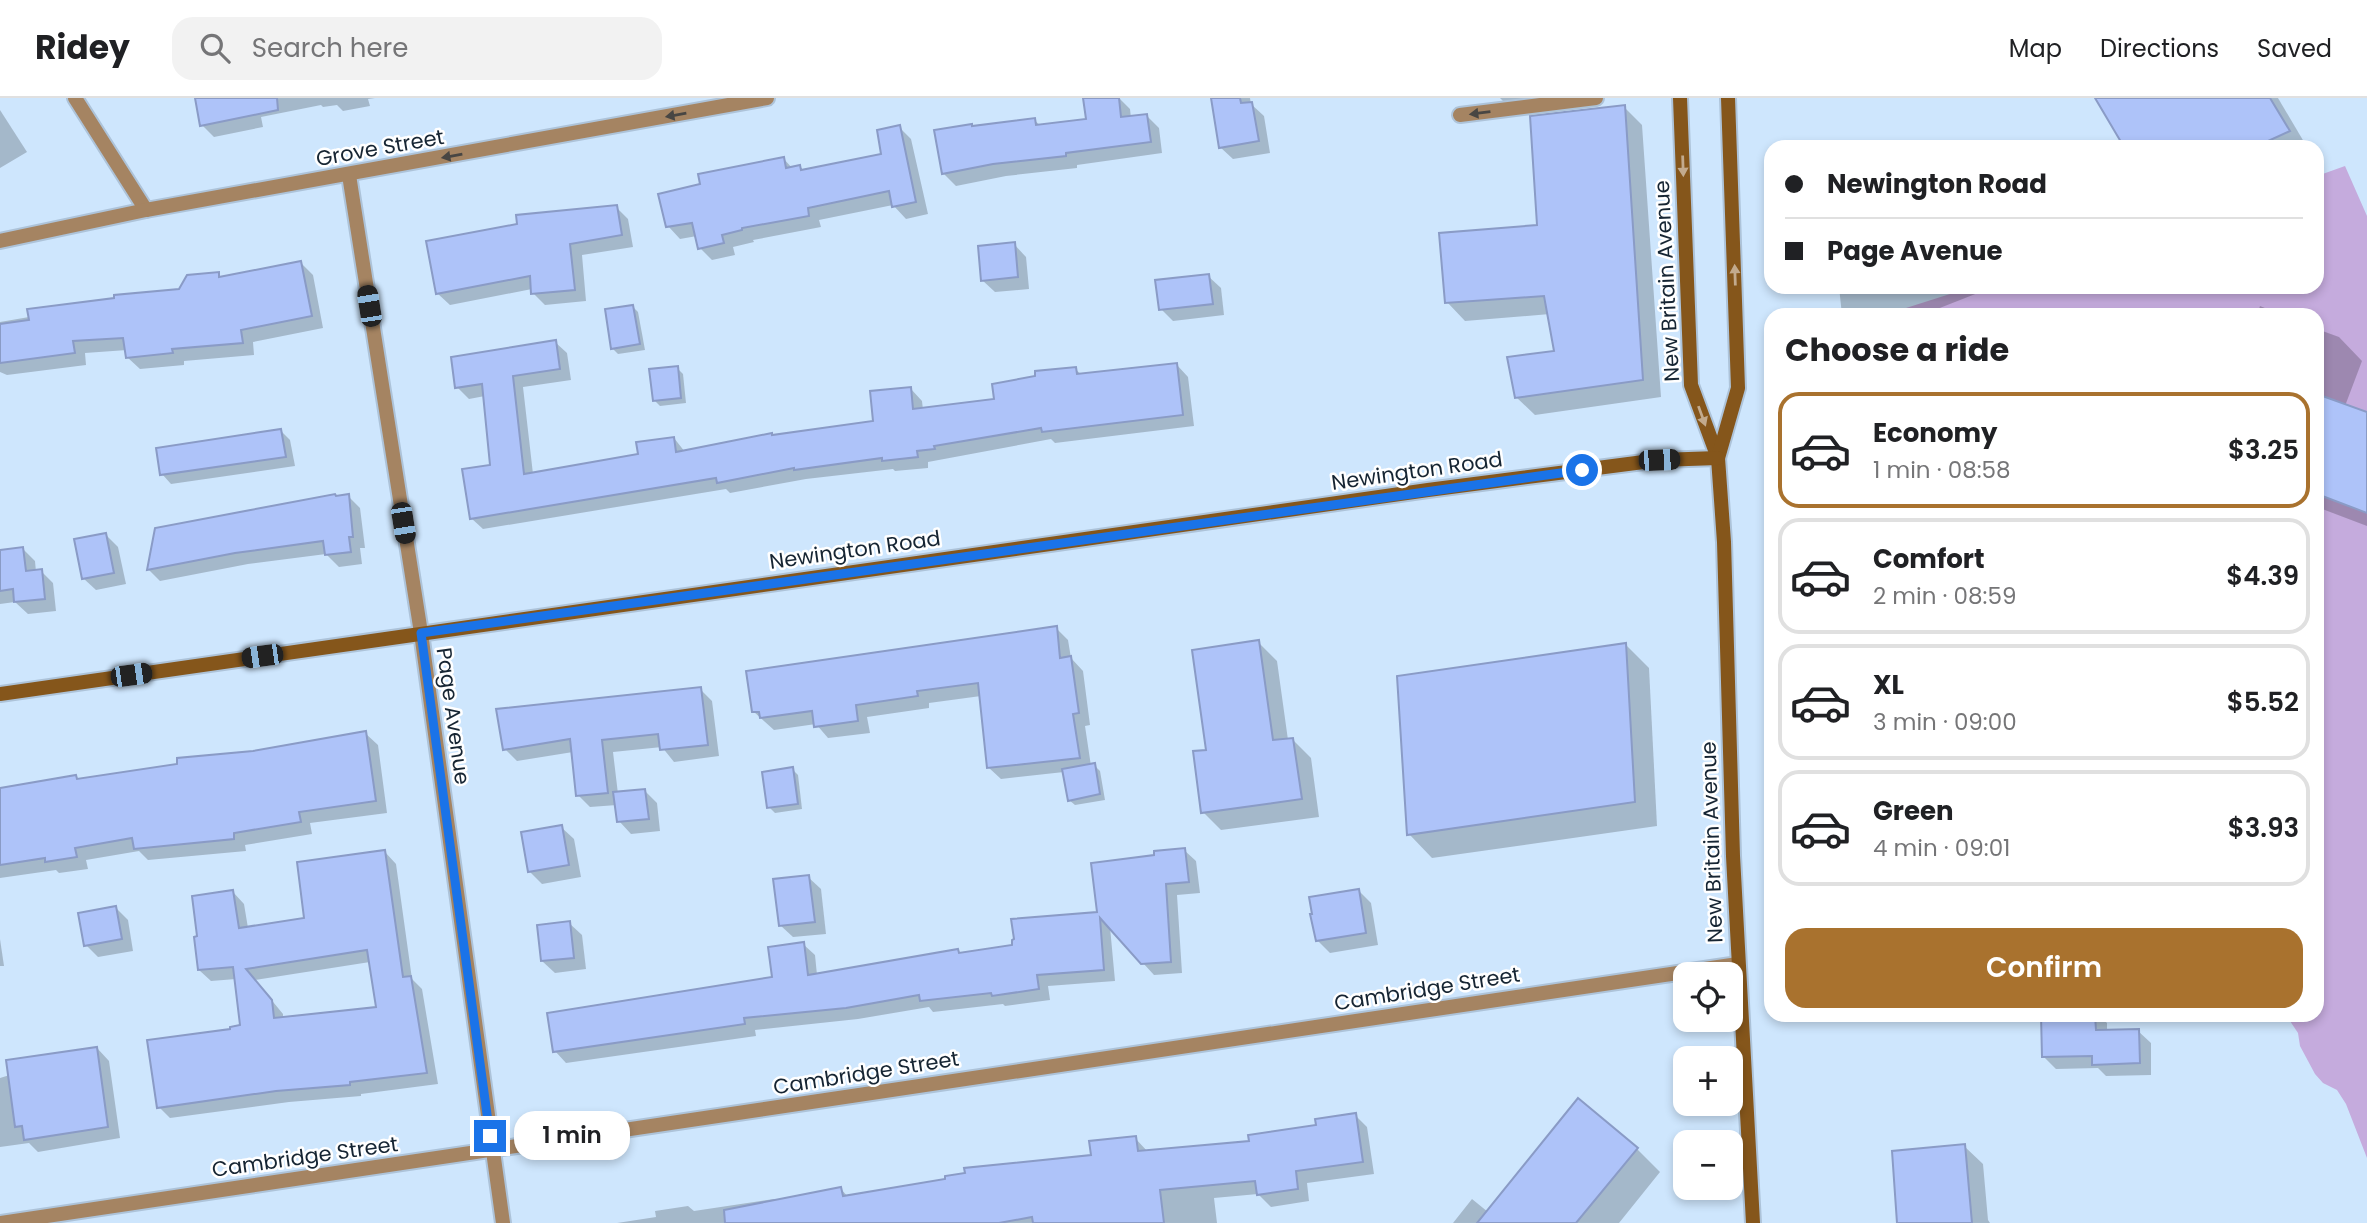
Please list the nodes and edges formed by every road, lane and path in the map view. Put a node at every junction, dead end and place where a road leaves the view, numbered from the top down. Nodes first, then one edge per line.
1 (75, 98) edge
2 (767, 98) edge
3 (1594, 98) edge
4 (1680, 98) edge
5 (1728, 98) edge
6 (1460, 115) dead end
7 (349, 175) junction
8 (146, 210) junction
9 (0, 241) edge
10 (1718, 458) junction
11 (421, 633) junction
12 (0, 694) edge
13 (1738, 962) edge
14 (1673, 974) edge
15 (1742, 1032) edge
16 (492, 1151) junction
17 (0, 1223) edge
18 (503, 1223) edge
19 (1753, 1223) edge

1 - 8 street
2 -> 7 street, Grove Street
3 -> 6 street
4 -> 10 main road, New Britain Avenue
10 -> 5 main road, New Britain Avenue
7 - 8 street, Grove Street
7 - 11 street, Page Avenue
8 - 9 street, Grove Street
10 - 11 main road, Newington Road
10 - 13 main road, New Britain Avenue
11 - 12 main road, Newington Road
11 - 16 street, Page Avenue
14 - 16 street, Cambridge Street
15 - 19 main road, New Britain Avenue
16 - 17 street, Cambridge Street
16 - 18 street, Page Avenue

